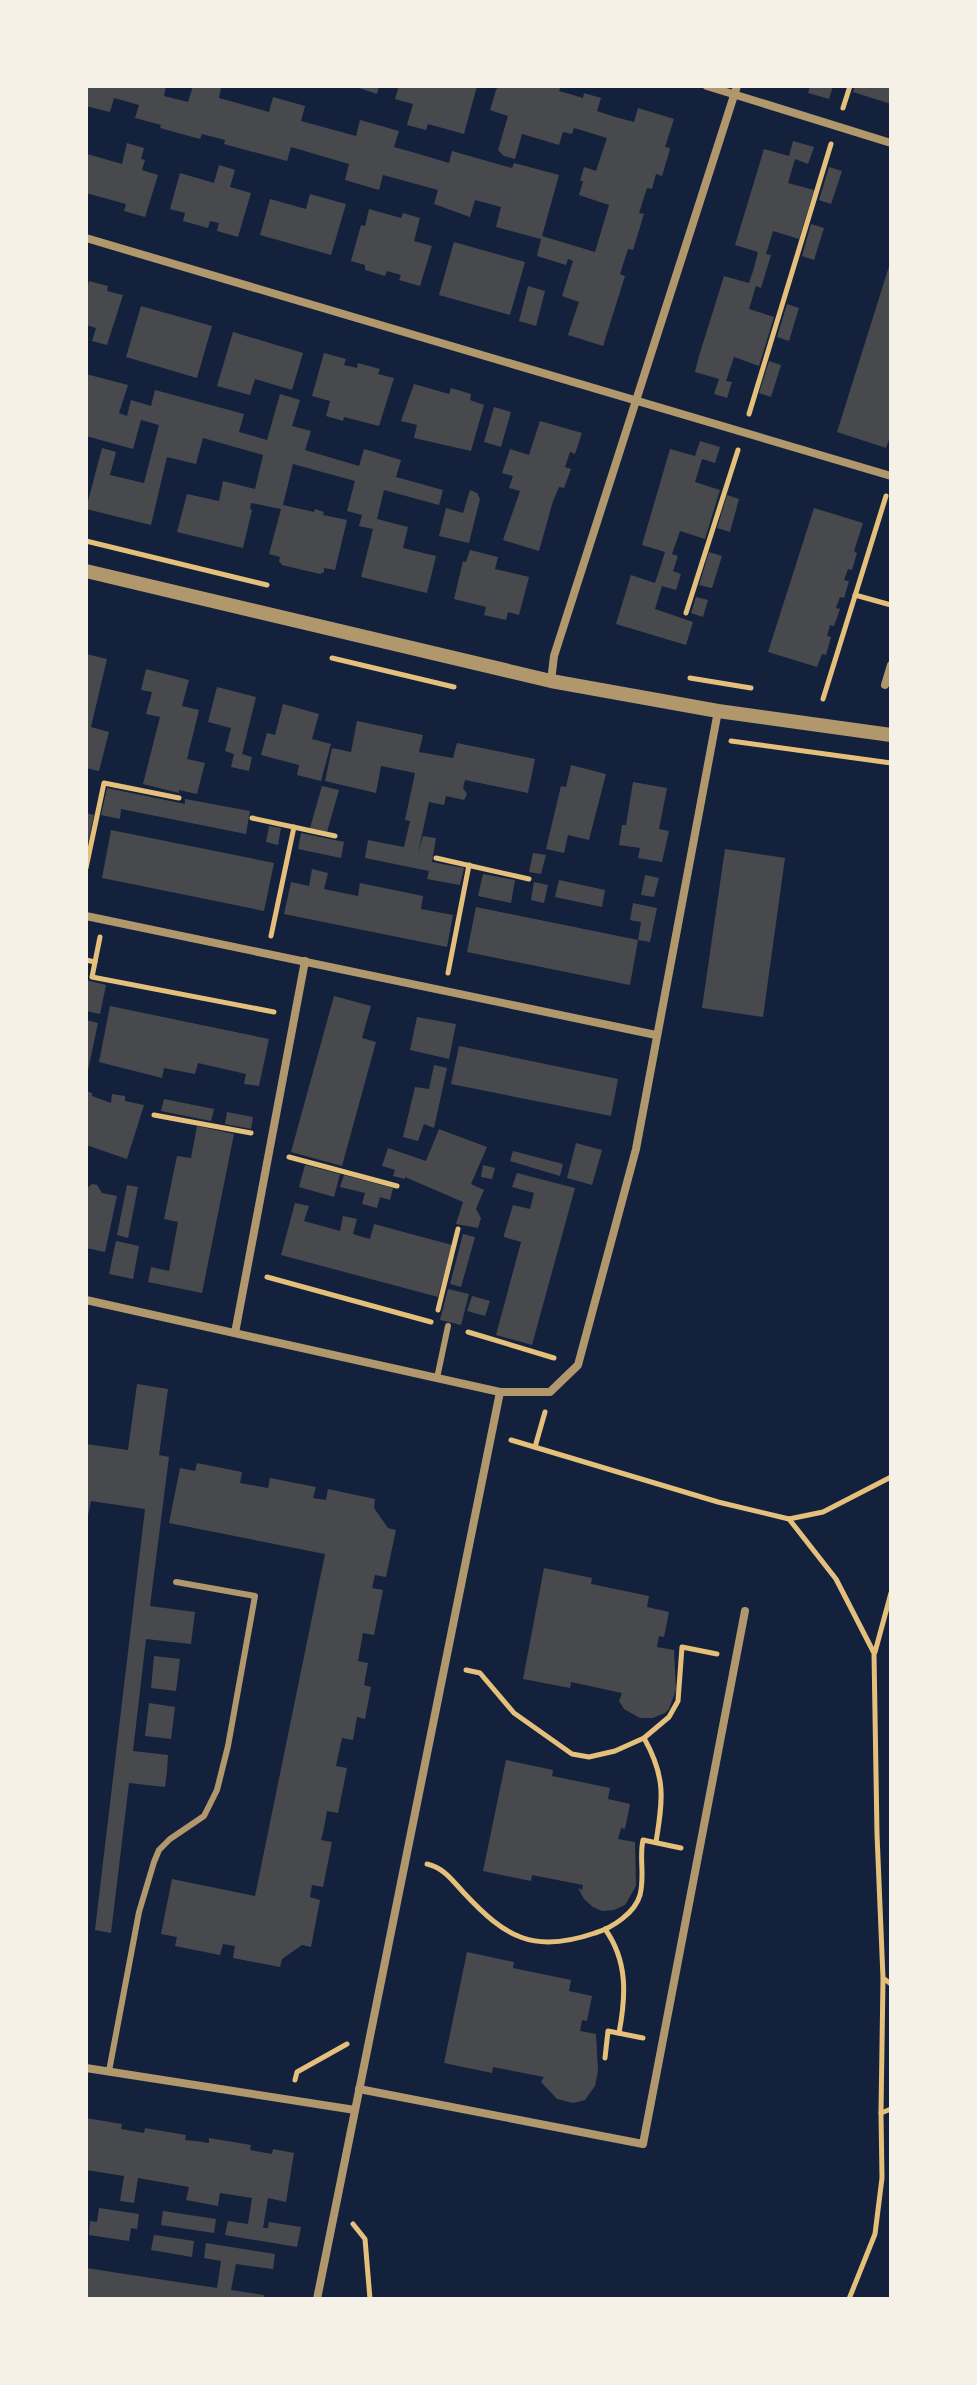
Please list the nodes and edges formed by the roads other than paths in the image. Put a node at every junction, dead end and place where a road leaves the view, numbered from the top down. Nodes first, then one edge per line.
1 (707, 86) edge
2 (736, 90) edge
3 (891, 143) edge
4 (86, 238) edge
5 (635, 399) junction
6 (891, 476) edge
7 (86, 571) edge
8 (891, 665) edge
9 (551, 681) junction
10 (885, 685) dead end
11 (718, 711) junction
12 (891, 735) edge
13 (86, 916) edge
14 (305, 961) junction
15 (656, 1035) junction
16 (86, 1300) edge
17 (448, 1326) road end
18 (235, 1333) junction
19 (437, 1378) junction
20 (500, 1392) junction
21 (176, 1582) dead end
22 (745, 1611) dead end
23 (86, 2068) edge
24 (109, 2071) junction
25 (359, 2089) junction
26 (355, 2110) junction
27 (317, 2299) edge

1 - 2 street
2 - 3 street
2 - 5 street
4 - 5 street
5 - 6 street
5 - 9 street
7 - 9 street
8 - 10 street
9 - 11 street
11 - 12 street
11 - 15 street
13 - 14 street
14 - 15 street
14 - 18 street
15 - 20 street
16 - 18 street
17 - 19 lane
18 - 19 street
19 - 20 street
20 - 25 street
21 - 24 lane
22 - 25 street
23 - 24 street
24 - 26 street
25 - 26 street
26 - 27 street

